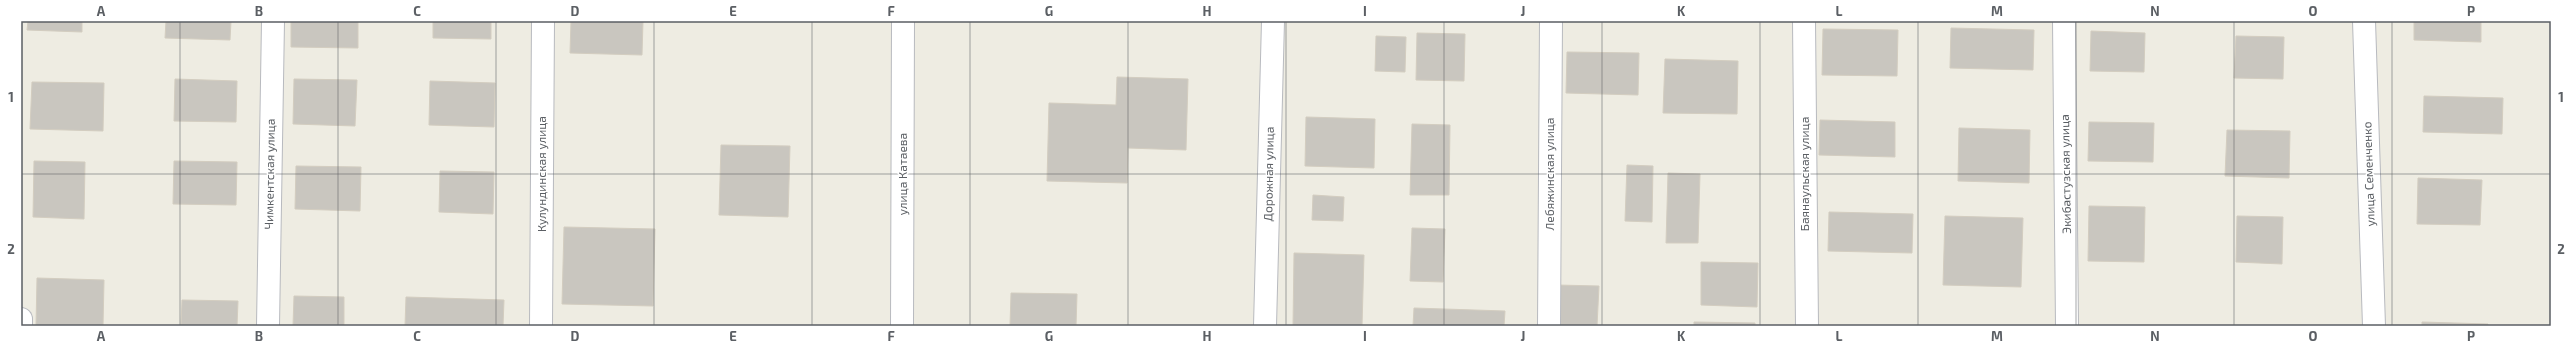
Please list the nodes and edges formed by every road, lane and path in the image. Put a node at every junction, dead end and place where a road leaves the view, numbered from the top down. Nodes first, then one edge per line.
1 (273, 21) edge
2 (543, 21) edge
3 (903, 21) edge
4 (1273, 21) edge
5 (1551, 21) edge
6 (1804, 21) edge
7 (2064, 21) edge
8 (2364, 21) edge
9 (21, 319) edge
10 (21, 326) edge
11 (268, 326) edge
12 (541, 326) edge
13 (902, 326) edge
14 (1265, 326) edge
15 (1549, 326) edge
16 (1807, 326) edge
17 (2067, 326) edge
18 (2374, 326) edge

1 - 11 street, Чимкентская улица
2 - 12 street, Кулундинская улица
3 - 13 street, улица Катаева
4 - 14 street, Дорожная улица
5 - 15 street, Лебяжинская улица
6 - 16 street, Баянаульская улица
7 - 17 street, Экибастузская улица
8 - 18 street, улица Семенченко
9 - 10 street

